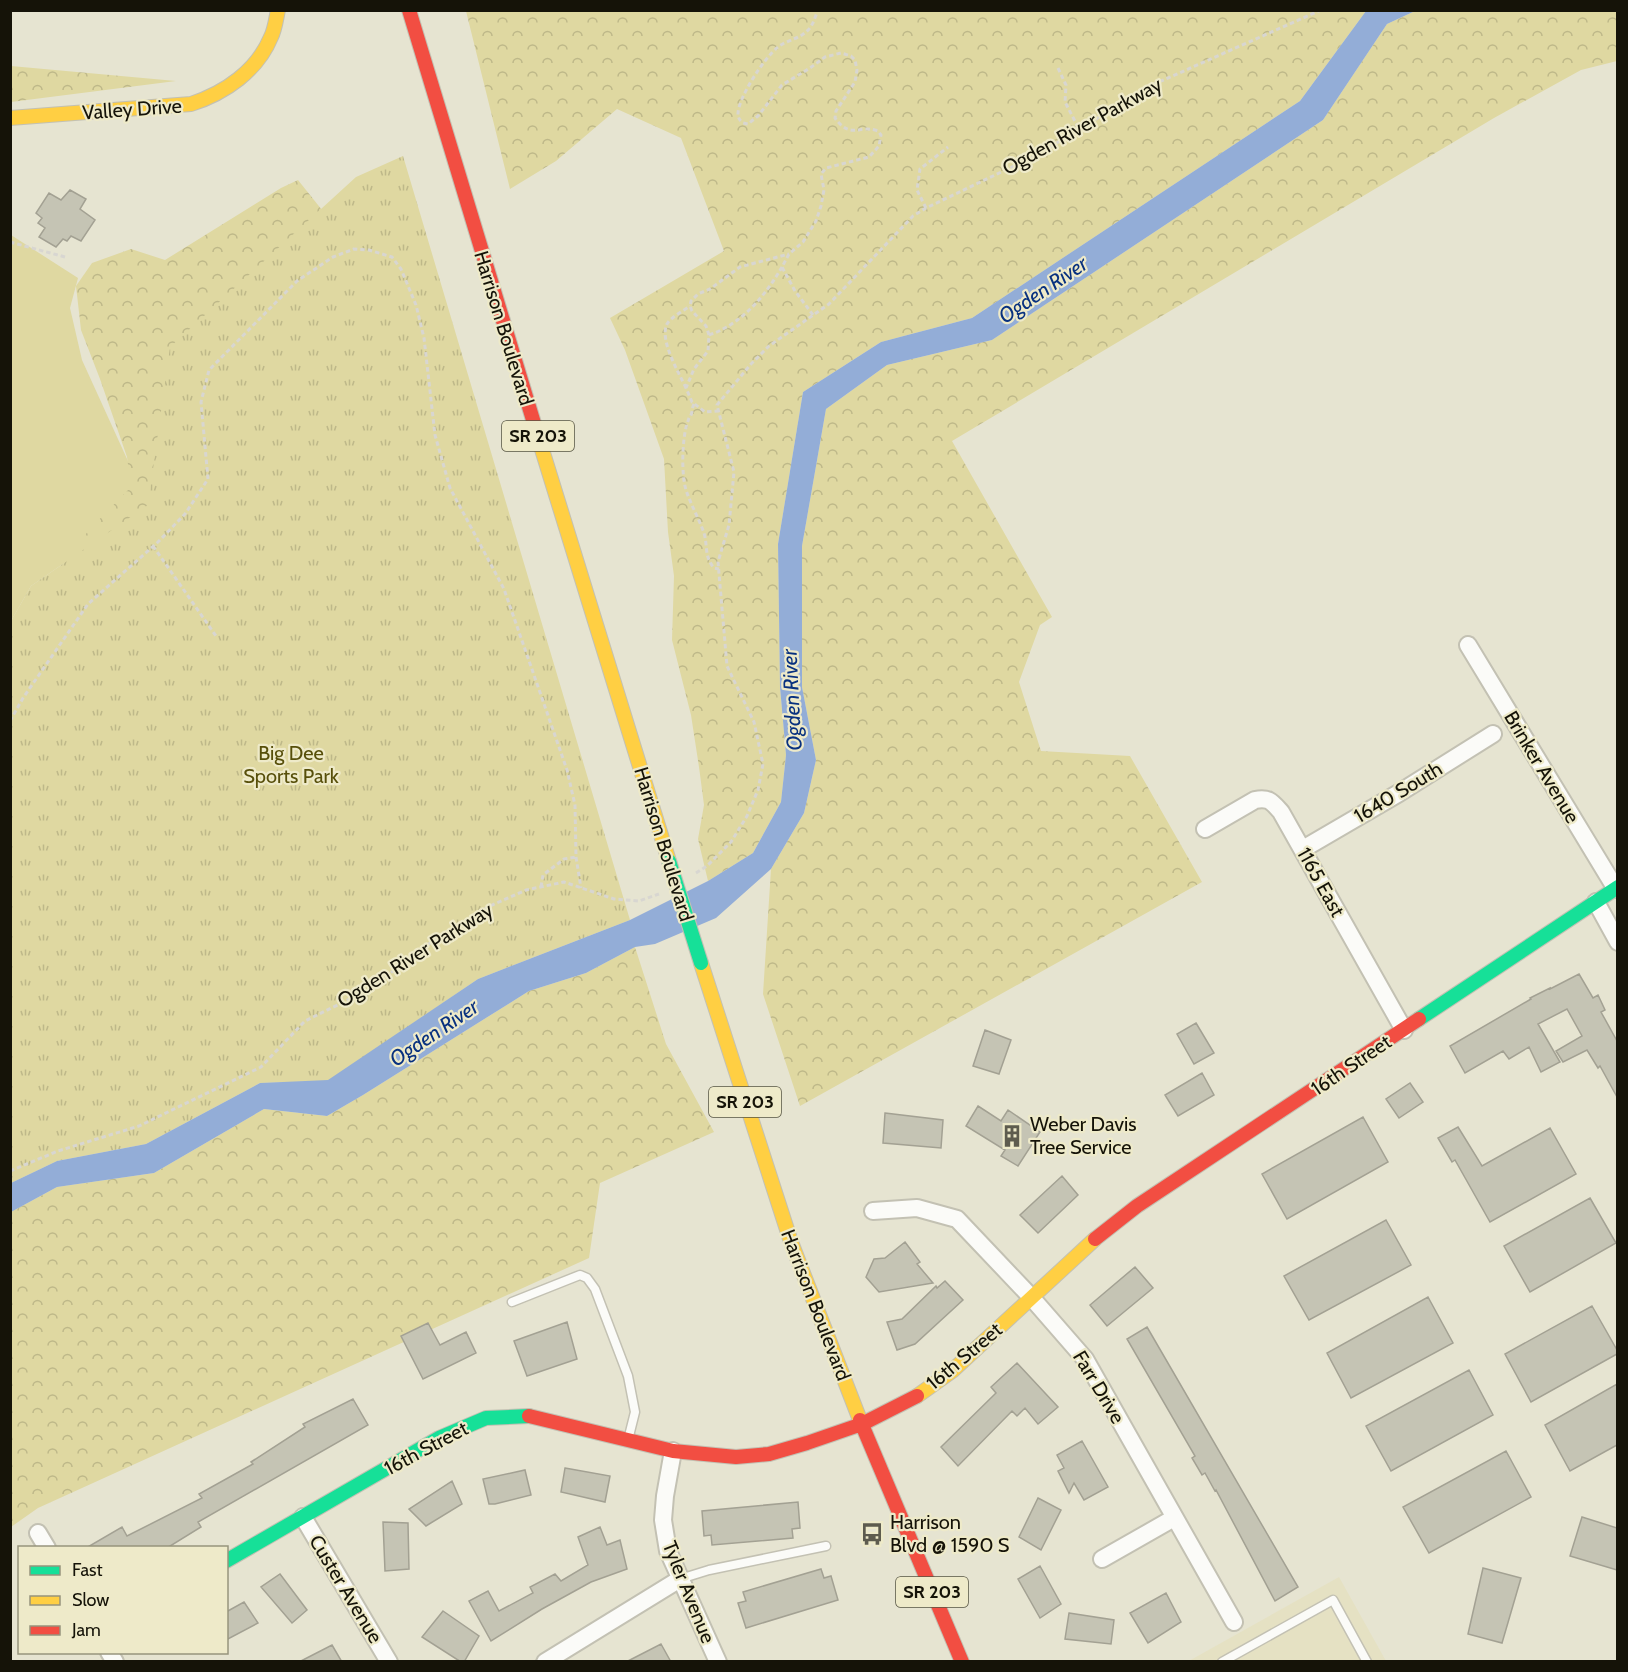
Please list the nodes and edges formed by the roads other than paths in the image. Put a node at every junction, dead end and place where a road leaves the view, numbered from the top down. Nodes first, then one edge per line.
1 (278, 10) edge
2 (408, 10) edge
3 (10, 118) edge
4 (1468, 645) dead end
5 (1493, 734) dead end
6 (1205, 828) dead end
7 (1303, 849) junction
8 (1617, 888) edge
9 (1596, 902) junction
10 (1617, 942) edge
11 (1404, 1030) junction
12 (873, 1211) dead end
13 (1031, 1298) junction
14 (512, 1302) dead end
15 (862, 1424) junction
16 (628, 1440) junction
17 (673, 1451) junction
18 (303, 1517) junction
19 (1174, 1518) junction
20 (38, 1533) dead end
21 (45, 1546) edge
22 (826, 1546) dead end
23 (1102, 1559) dead end
24 (228, 1560) edge
25 (680, 1580) junction
26 (1234, 1622) dead end
27 (389, 1662) edge
28 (545, 1662) edge
29 (718, 1662) edge
30 (962, 1662) edge
31 (1222, 1662) edge
32 (1367, 1662) edge

1 - 3 street, Valley Drive
2 - 15 street, Harrison Boulevard / SR 203, bridge
4 - 8 street, Brinker Avenue
5 - 7 street, 1640 South
6 - 7 street, 1165 East
7 - 11 street, 1165 East
8 - 9 street, 16th Street
9 - 10 street
9 - 11 street, 16th Street
11 - 13 street, 16th Street
12 - 13 street, Farr Drive
13 - 15 street, 16th Street
13 - 19 street, Farr Drive
14 - 16 lane
15 - 17 street, 16th Street
15 - 30 street, Harrison Boulevard / SR 203
16 - 17 street, 16th Street
16 - 18 street, 16th Street
17 - 25 street, Tyler Avenue
18 - 24 street, 16th Street
18 - 27 street, Custer Avenue
19 - 23 street
19 - 26 street, Farr Drive
20 - 21 street
22 - 25 lane
25 - 28 street
25 - 29 street, Tyler Avenue
31 - 32 lane

